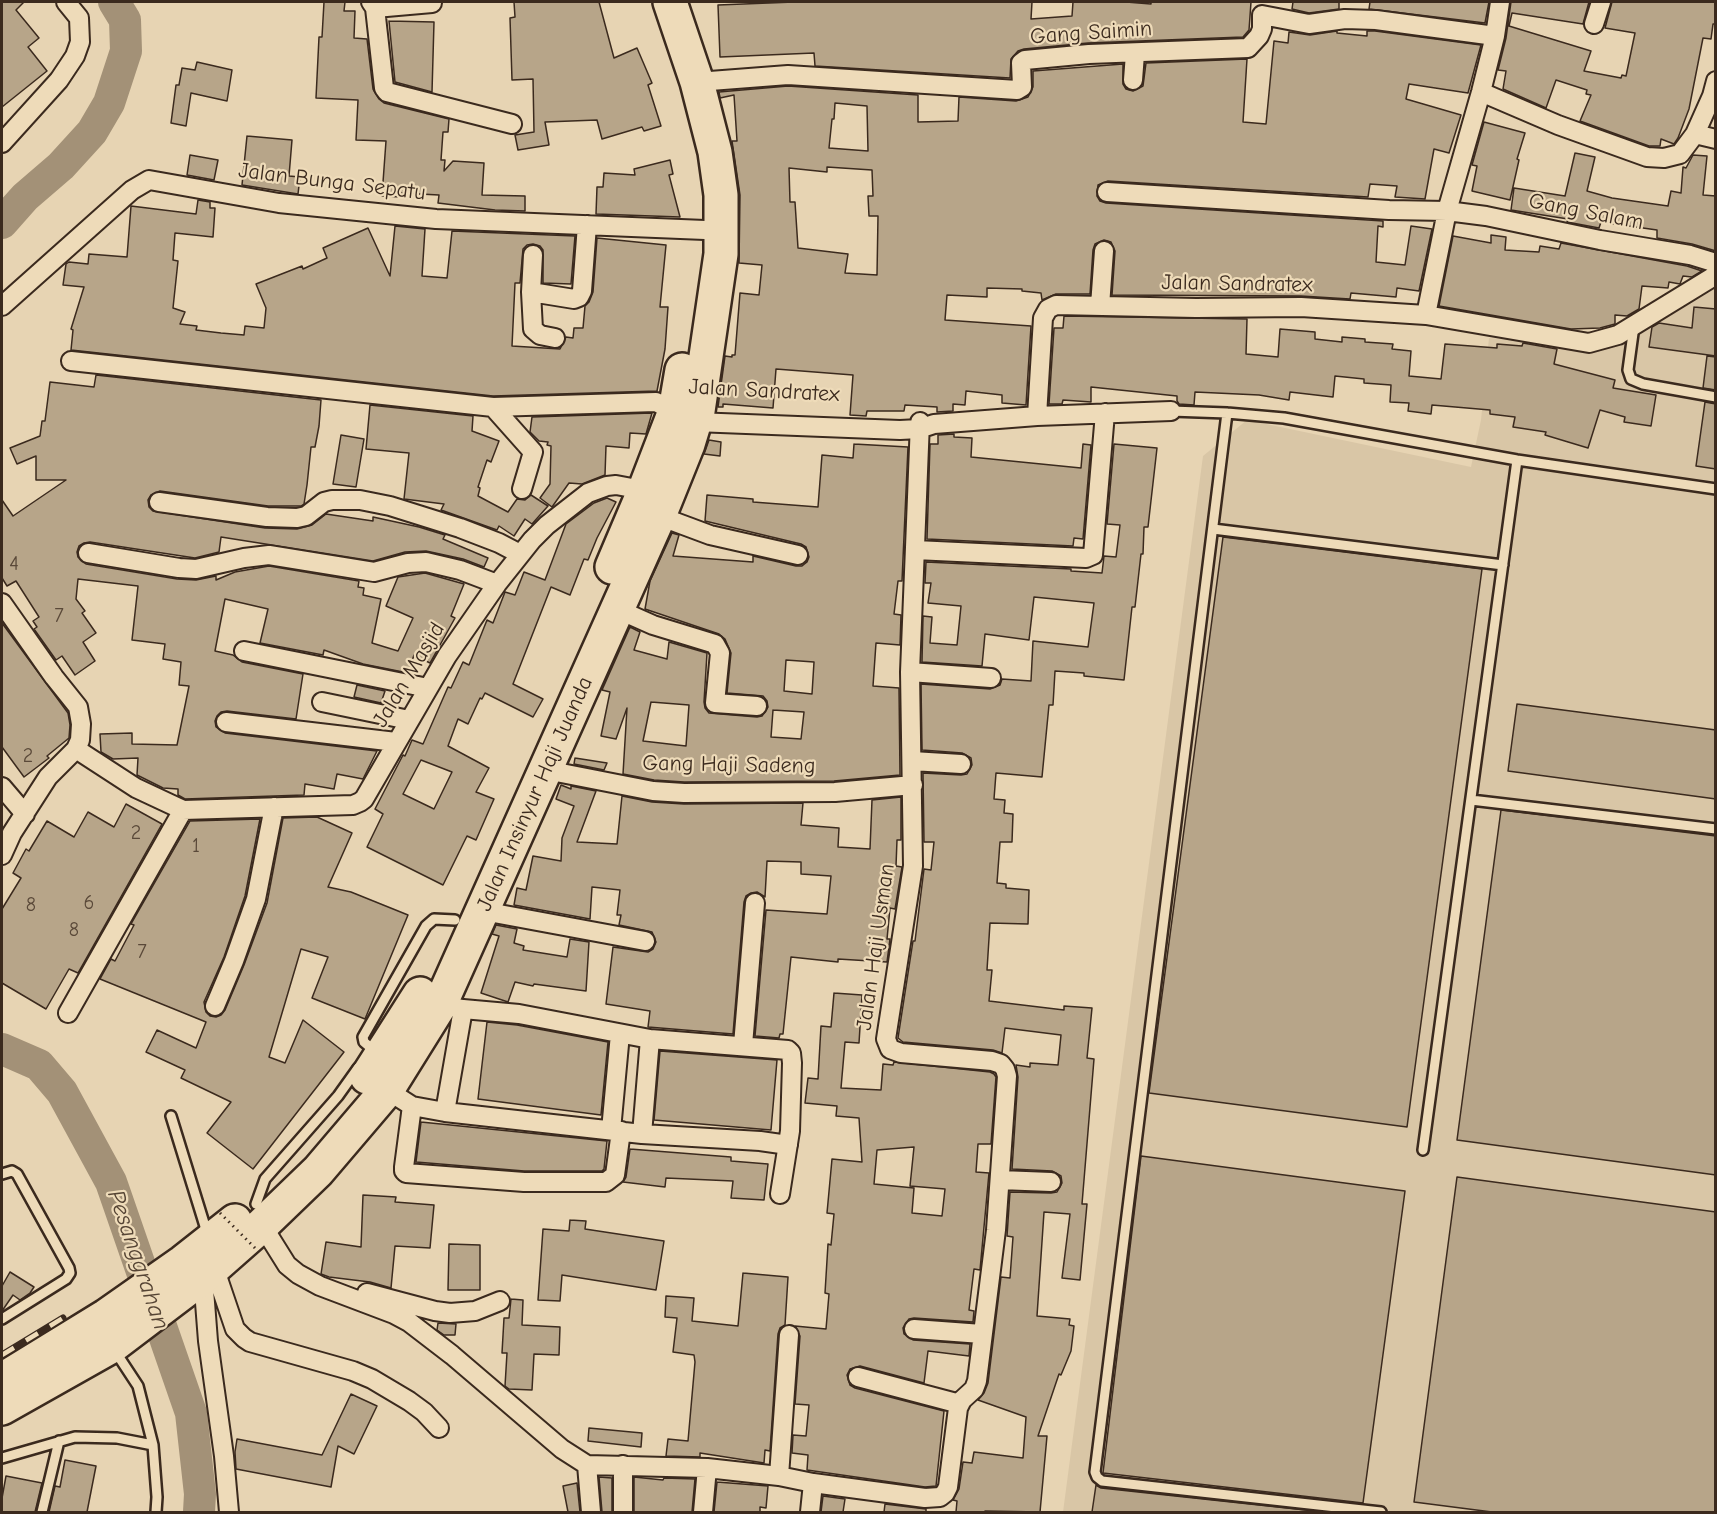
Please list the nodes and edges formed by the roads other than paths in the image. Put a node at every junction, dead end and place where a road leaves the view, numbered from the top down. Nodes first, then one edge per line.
1 (66, 2) edge
2 (651, 2) edge
3 (670, 2) edge
4 (1500, 2) edge
5 (1601, 2) edge
6 (432, 3) edge
7 (373, 5) edge
8 (1262, 8) edge
9 (1594, 24) dead end
10 (1495, 36) junction
11 (1135, 54) junction
12 (1133, 80) dead end
13 (1716, 81) edge
14 (697, 82) junction
15 (1481, 92) junction
16 (512, 124) dead end
17 (1695, 134) junction
18 (1716, 139) edge
19 (2, 143) edge
20 (1107, 192) dead end
21 (1447, 211) junction
22 (587, 225) junction
23 (705, 230) junction
24 (1104, 251) dead end
25 (533, 255) dead end
26 (1716, 263) edge
27 (1716, 275) edge
28 (531, 292) junction
29 (2, 306) edge
30 (1100, 306) junction
31 (1426, 315) junction
32 (1634, 326) junction
33 (555, 338) dead end
34 (71, 361) dead end
35 (1716, 397) edge
36 (493, 407) junction
37 (1171, 411) joint
38 (1227, 412) junction
39 (1105, 413) junction
40 (689, 415) junction
41 (1036, 416) junction
42 (925, 425) junction
43 (1517, 460) junction
44 (522, 489) dead end
45 (1716, 489) edge
46 (159, 502) dead end
47 (651, 505) junction
48 (1213, 529) junction
49 (915, 550) junction
50 (88, 553) dead end
51 (520, 554) junction
52 (798, 555) dead end
53 (1503, 565) junction
54 (497, 584) junction
55 (2, 603) edge
56 (617, 609) junction
57 (244, 651) dead end
58 (910, 672) junction
59 (991, 678) dead end
60 (428, 688) junction
61 (322, 702) dead end
62 (757, 706) dead end
63 (409, 720) junction
64 (226, 722) dead end
65 (396, 742) junction
66 (76, 749) junction
67 (912, 761) junction
68 (961, 764) dead end
69 (546, 770) junction
70 (913, 785) junction
71 (2, 787) edge
72 (1471, 800) junction
73 (274, 807) junction
74 (183, 810) junction
75 (25, 814) junction
76 (1716, 829) edge
77 (7, 836) edge
78 (2, 855) edge
79 (755, 903) dead end
80 (469, 915) junction
81 (645, 941) dead end
82 (215, 1006) dead end
83 (452, 1007) junction
84 (68, 1012) dead end
85 (620, 1034) junction
86 (650, 1039) junction
87 (743, 1045) junction
88 (388, 1080) junction
89 (445, 1112) junction
90 (171, 1116) dead end
91 (616, 1131) junction
92 (642, 1134) junction
93 (788, 1145) junction
94 (1423, 1150) dead end
95 (2, 1174) edge
96 (1000, 1180) junction
97 (1051, 1182) dead end
98 (780, 1194) dead end
99 (258, 1226) junction
100 (204, 1257) junction
101 (298, 1275) junction
102 (500, 1301) dead end
103 (2, 1319) edge
104 (914, 1329) dead end
105 (113, 1334) junction
106 (982, 1334) junction
107 (789, 1335) dead end
108 (858, 1377) dead end
109 (2, 1380) edge
110 (960, 1404) junction
111 (2, 1408) edge
112 (439, 1428) dead end
113 (59, 1441) junction
114 (153, 1445) junction
115 (2, 1458) edge
116 (587, 1465) junction
117 (623, 1465) junction
118 (707, 1468) junction
119 (779, 1476) junction
120 (813, 1483) junction
121 (42, 1512) edge
122 (156, 1512) edge
123 (229, 1512) edge
124 (591, 1512) edge
125 (622, 1512) edge
126 (703, 1512) edge
127 (810, 1512) edge
128 (1381, 1512) edge

1 - 19 street
2 - 23 highway, Jalan Insinyur Haji Juanda
3 - 14 highway, Jalan Insinyur Haji Juanda
4 - 10 street
5 - 9 street
6 - 7 street
7 - 16 street
8 - 10 street, Gang Saimin
8 - 11 street, Gang Saimin
10 - 15 street
11 - 12 street
11 - 14 street, Gang Saimin
13 - 17 street
14 - 40 highway, Jalan Insinyur Haji Juanda
15 - 17 street
15 - 21 street
17 - 18 street
20 - 21 street, Gang Salam
21 - 26 street, Gang Salam
21 - 31 street
22 - 23 street, Jalan Bunga Sepatu
22 - 28 street
22 - 29 street, Jalan Bunga Sepatu
23 - 40 highway, Jalan Insinyur Haji Juanda
24 - 30 street
25 - 28 street
27 - 32 street, Jalan Sandratex
28 - 33 street
30 - 31 street, Jalan Sandratex
30 - 41 street, Jalan Sandratex
31 - 32 street, Jalan Sandratex
32 - 35 lane
34 - 36 street, Jalan Sandratex
36 - 40 street, Jalan Sandratex
36 - 44 street
37 - 38 lane, Jalan Sandratex
37 - 39 street, Jalan Sandratex
38 - 43 lane, Jalan Sandratex
38 - 48 lane
39 - 41 street, Jalan Sandratex
39 - 49 street
40 - 42 street, Jalan Sandratex
40 - 47 highway, Jalan Insinyur Haji Juanda
41 - 42 street, Jalan Sandratex
42 - 49 street, Jalan Haji Usman
43 - 45 lane, Jalan Sandratex
43 - 53 lane
46 - 51 street
47 - 51 street, Jalan Masjid
47 - 52 street, Jalan Masjid
47 - 56 highway, Jalan Insinyur Haji Juanda
47 - 80 highway, Jalan Insinyur Haji Juanda
48 - 53 lane
48 - 128 lane
49 - 58 street, Jalan Haji Usman
50 - 54 street
51 - 54 street, Jalan Masjid
53 - 72 lane
54 - 60 street, Jalan Masjid
55 - 66 street
56 - 62 street
56 - 69 highway, Jalan Insinyur Haji Juanda
57 - 60 street
58 - 59 street
58 - 67 street, Jalan Haji Usman
60 - 63 street, Jalan Masjid
61 - 63 street
63 - 65 street, Jalan Masjid
64 - 65 street
65 - 73 street, Jalan Masjid
66 - 74 street
66 - 75 street
67 - 68 street
67 - 70 street, Jalan Haji Usman
69 - 70 street, Gang Haji Sadeng
69 - 80 highway, Jalan Insinyur Haji Juanda
70 - 96 street, Jalan Haji Usman
71 - 75 street
72 - 76 lane
72 - 94 lane
73 - 74 street, Jalan Masjid
73 - 82 street
74 - 84 street
75 - 77 street
77 - 78 street
79 - 87 street
80 - 81 street
80 - 83 highway, Jalan Insinyur Haji Juanda
80 - 88 highway, Jalan Insinyur Haji Juanda
83 - 85 street
83 - 88 highway, Jalan Insinyur Haji Juanda
83 - 89 street
85 - 86 street
85 - 91 street
86 - 87 street
86 - 92 street
87 - 93 street
88 - 89 street
88 - 91 street
88 - 99 highway, Jalan Insinyur Haji Juanda
89 - 91 street
90 - 100 lane
91 - 92 street
92 - 93 street
93 - 98 street
95 - 103 lane
96 - 97 street
96 - 106 street, Jalan Haji Usman
99 - 100 highway, Jalan Insinyur Haji Juanda
99 - 101 street
100 - 105 highway, Jalan Insinyur Haji Juanda
100 - 112 street
100 - 123 street
101 - 102 street
101 - 116 street
104 - 106 street
105 - 109 highway, Jalan Insinyur Haji Juanda
105 - 111 highway, Jalan Insinyur Haji Juanda
105 - 114 lane
106 - 110 street, Jalan Haji Usman
107 - 119 street
108 - 110 street
110 - 120 street, Jalan Haji Usman
113 - 114 lane
113 - 115 lane
113 - 121 lane
114 - 122 lane
116 - 117 street
116 - 124 street
117 - 118 street
117 - 125 street
118 - 119 street
118 - 126 street
119 - 120 street
120 - 127 street

